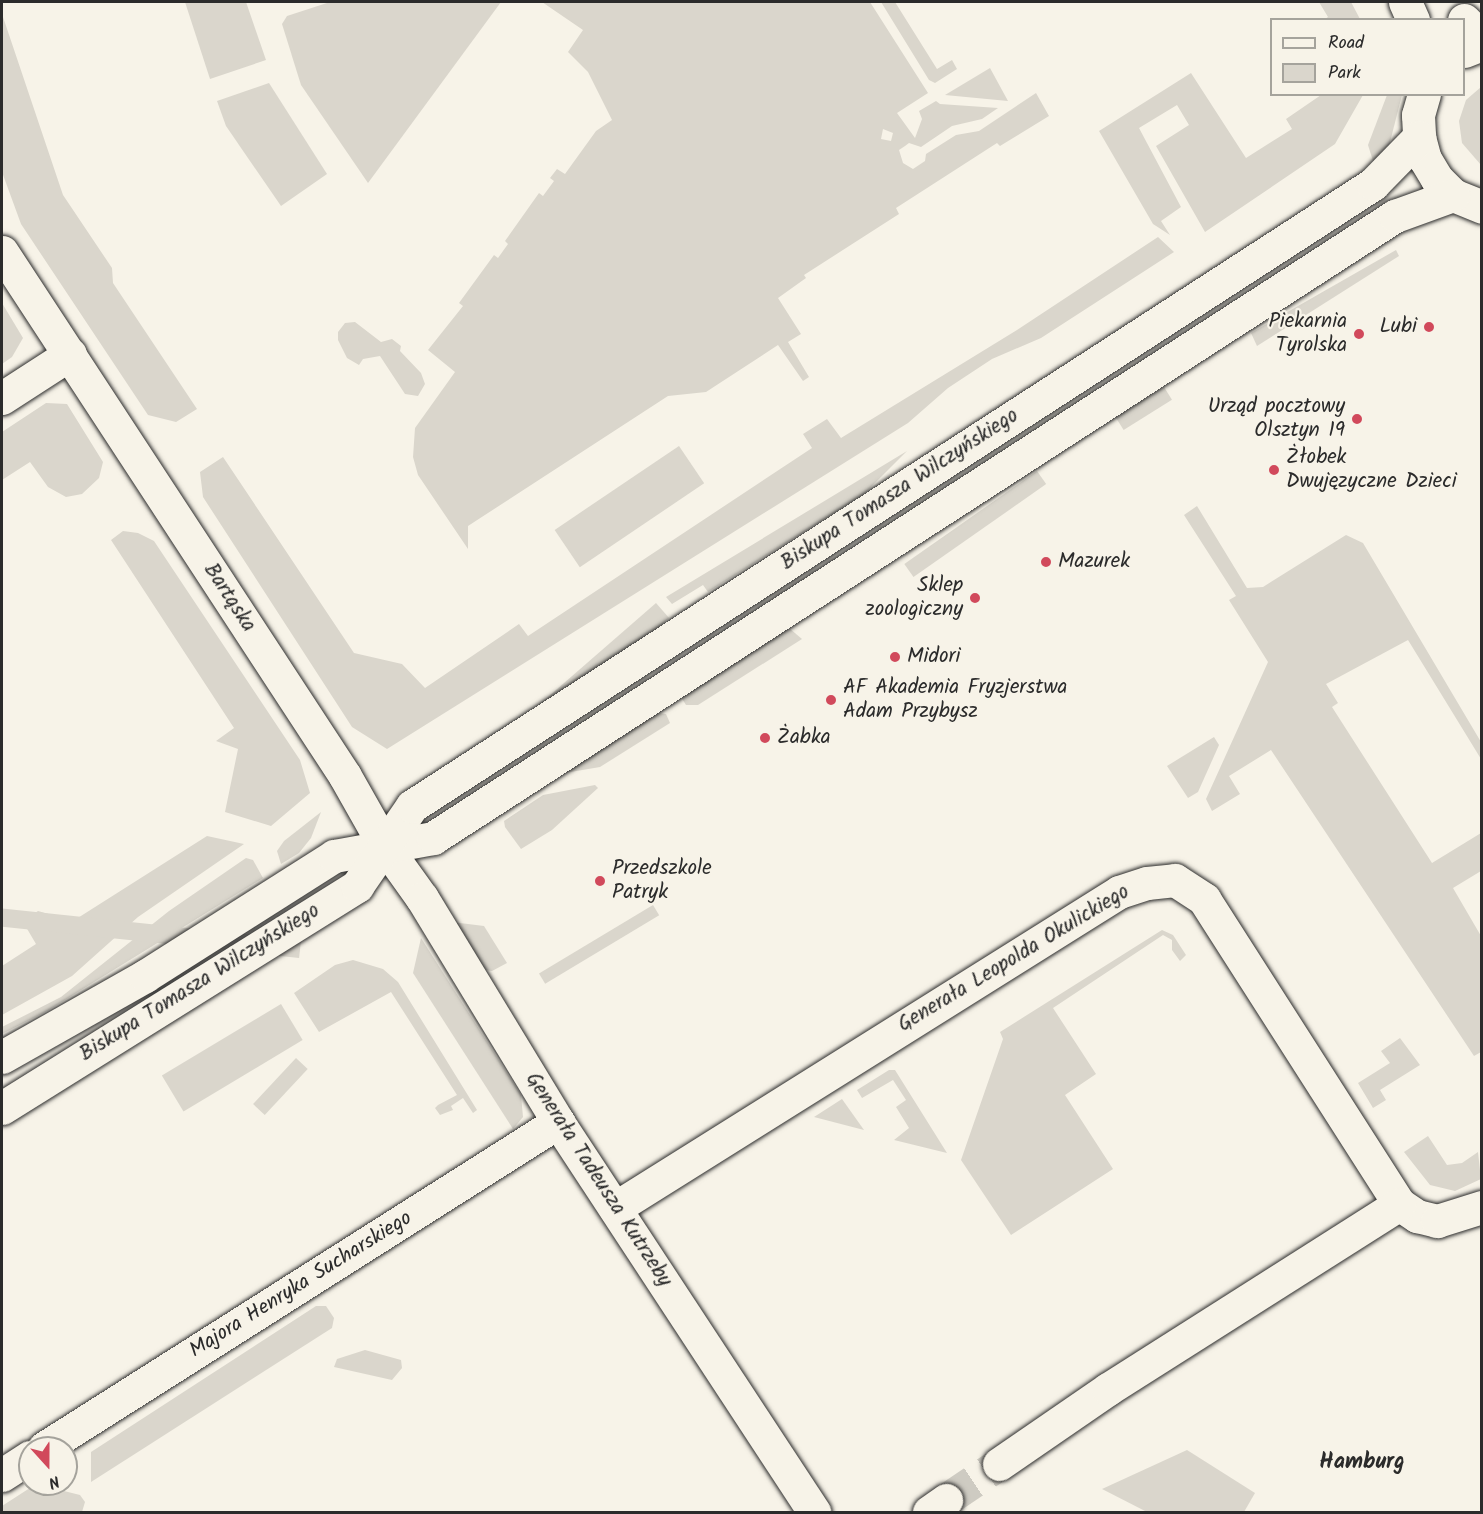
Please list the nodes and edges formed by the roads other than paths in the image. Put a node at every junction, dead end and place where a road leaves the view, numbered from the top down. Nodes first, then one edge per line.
1 (1405, 2) edge
2 (1446, 2) edge
3 (1412, 18) edge
4 (1461, 18) edge
5 (1465, 22) edge
6 (1482, 38) edge
7 (1482, 44) edge
8 (1465, 51) edge
9 (1423, 96) edge
10 (1419, 137) junction
11 (1467, 201) edge
12 (2, 252) edge
13 (69, 354) junction
14 (2, 398) edge
15 (384, 845) junction
16 (2, 1057) edge
17 (2, 1108) edge
18 (558, 1122) junction
19 (1399, 1204) junction
20 (1482, 1207) edge
21 (615, 1209) junction
22 (63, 1436) edge
23 (999, 1464) tunnel mouth
24 (18, 1465) edge
25 (2, 1475) edge
26 (814, 1512) edge

1 - 3 street
2 - 4 street
5 - 6 street
7 - 8 street
9 - 10 street
10 - 11 street
10 - 15 street, Biskupa Tomasza Wilczyńskiego
11 - 15 street, Biskupa Tomasza Wilczyńskiego
12 - 13 street, Bartąska
13 - 14 street
13 - 15 street, Bartąska
15 - 16 street, Biskupa Tomasza Wilczyńskiego
15 - 17 street, Biskupa Tomasza Wilczyńskiego
15 - 18 street, Generała Tadeusza Kutrzeby
18 - 21 street, Generała Tadeusza Kutrzeby
18 - 22 street, Majora Henryka Sucharskiego
19 - 20 street, Generała Leopolda Okulickiego
19 - 21 street, Generała Leopolda Okulickiego
19 - 23 street
21 - 26 street, Generała Tadeusza Kutrzeby
24 - 25 street

